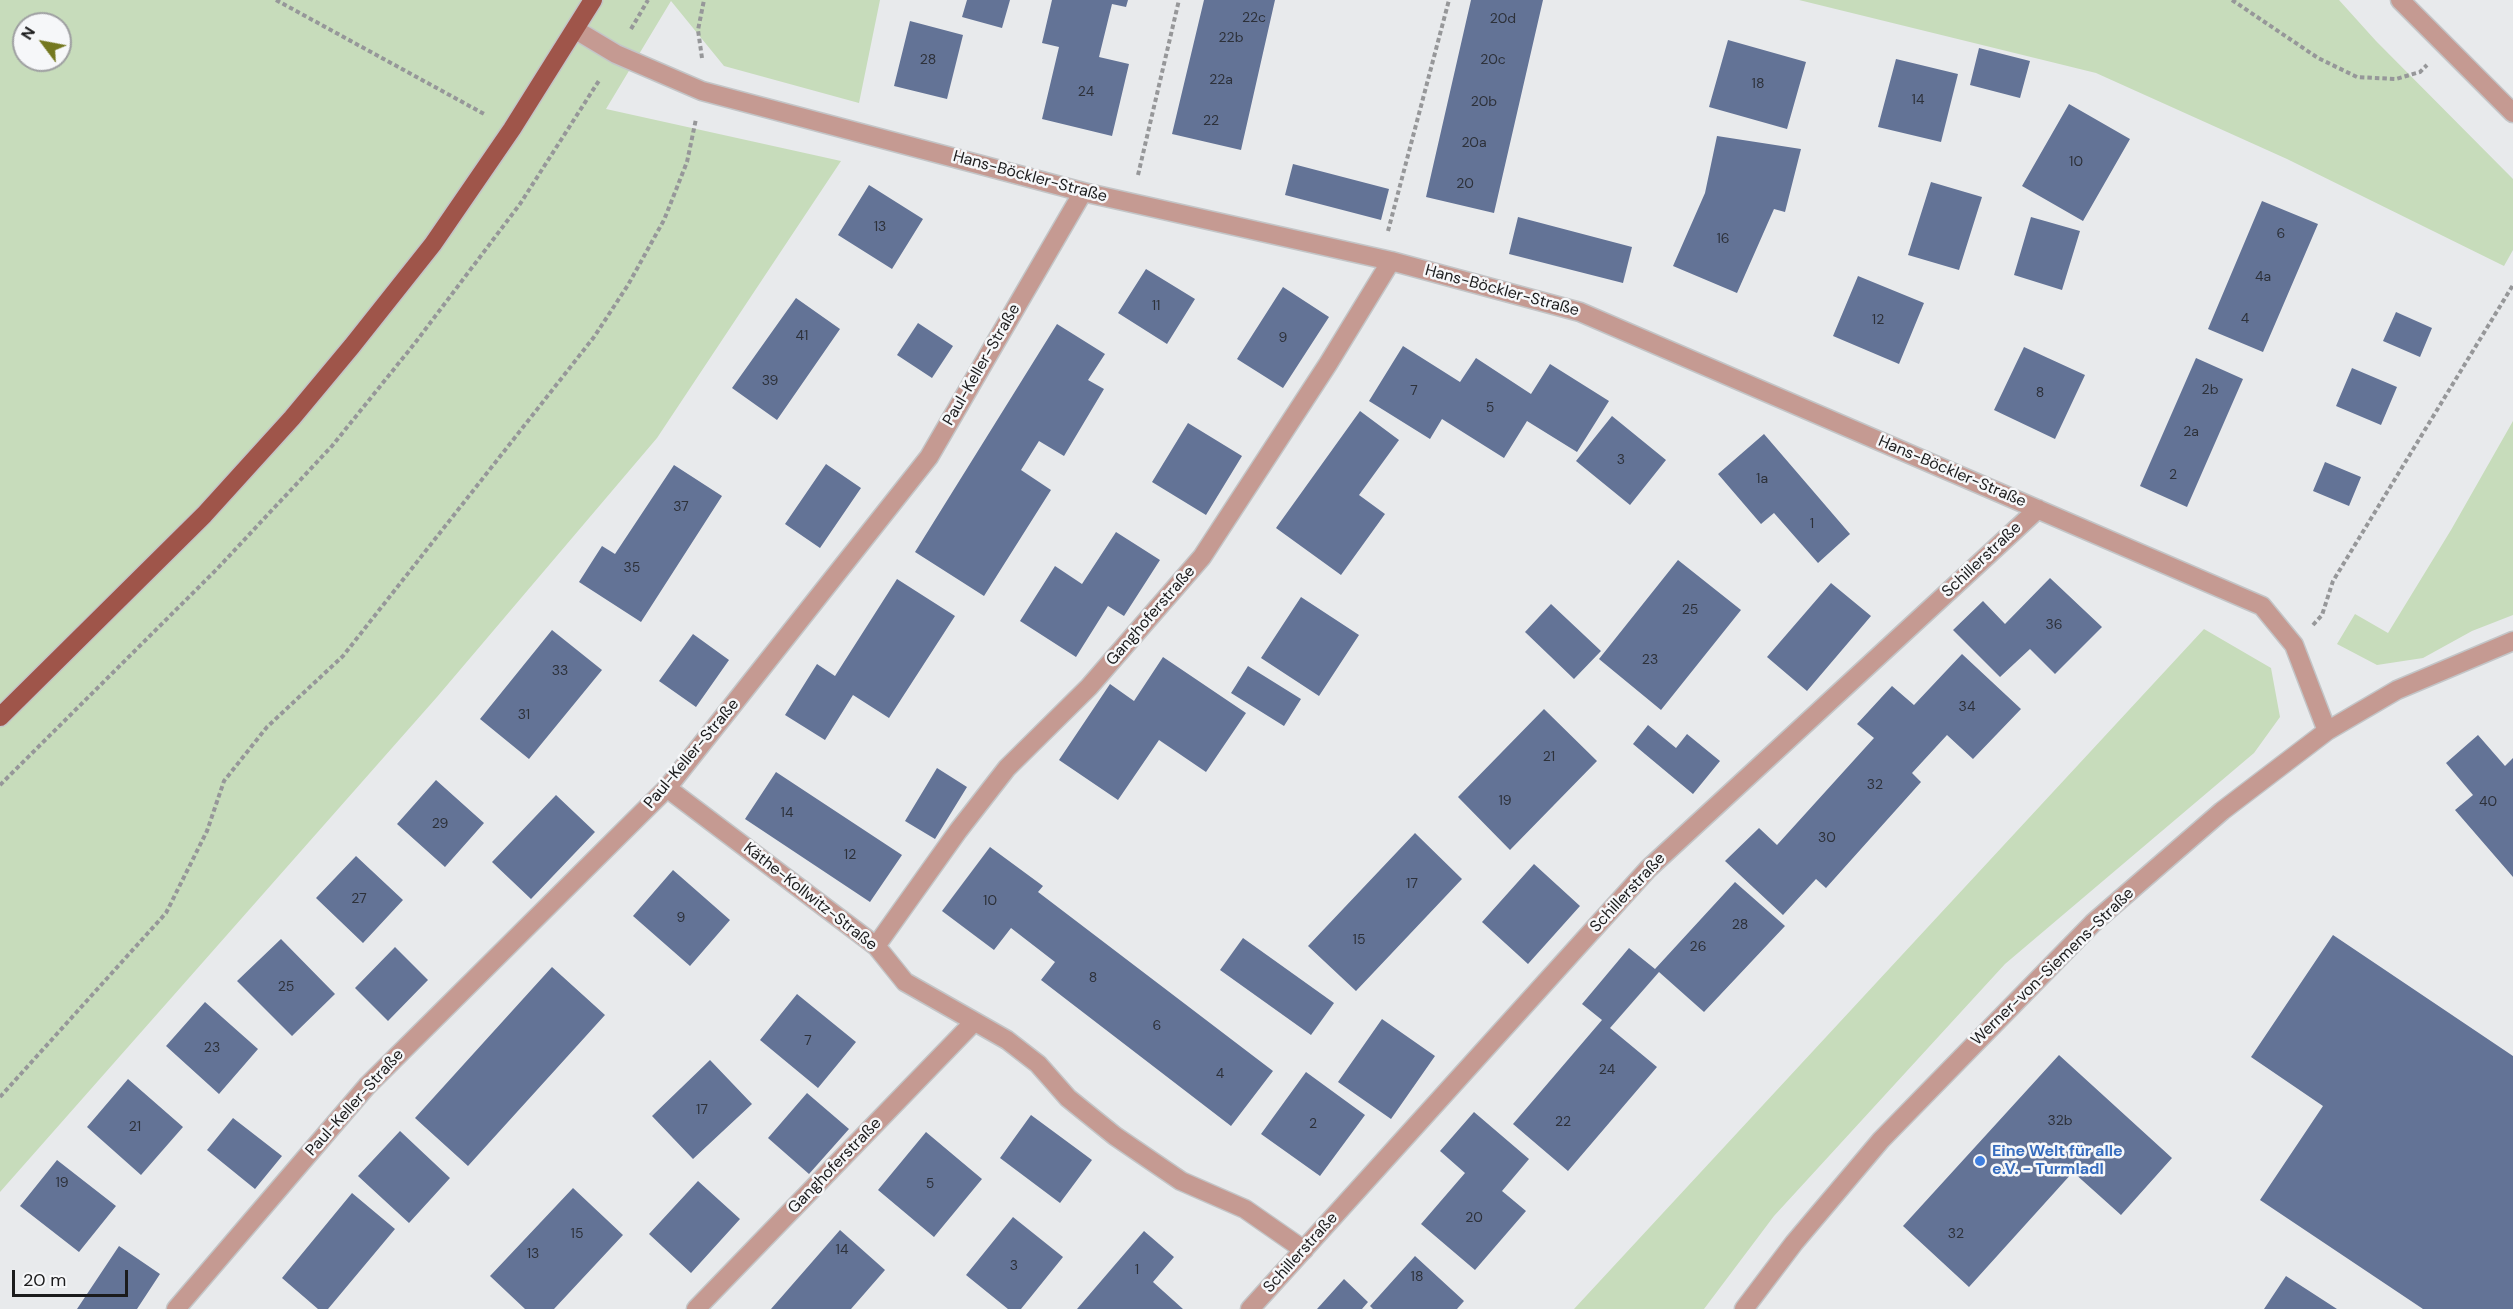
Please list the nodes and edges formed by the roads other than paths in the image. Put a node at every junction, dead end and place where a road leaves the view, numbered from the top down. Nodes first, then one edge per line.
1 (593, 0) edge
2 (2400, 0) edge
3 (576, 30) junction
4 (2513, 112) edge
5 (1083, 192) junction
6 (1386, 260) junction
7 (2037, 509) junction
8 (2513, 641) edge
9 (0, 717) edge
10 (2326, 730) junction
11 (667, 788) junction
12 (876, 946) junction
13 (973, 1023) junction
14 (1304, 1250) junction
15 (176, 1309) edge
16 (696, 1309) edge
17 (1250, 1309) edge
18 (1744, 1309) edge

1 - 3 main road
2 - 4 street
3 - 5 street, Hans-Böckler-Straße
3 - 9 main road
5 - 6 street, Hans-Böckler-Straße
5 - 11 street, Paul-Keller-Straße
6 - 7 street, Hans-Böckler-Straße
6 - 12 street, Ganghoferstraße
7 - 10 street, Hans-Böckler-Straße
7 - 14 street, Schillerstraße
8 - 10 street, Werner-von-Siemens-Straße
10 - 18 street, Werner-von-Siemens-Straße
11 - 12 street, Käthe-Kollwitz-Straße
11 - 15 street, Paul-Keller-Straße
12 - 13 street, Käthe-Kollwitz-Straße
13 - 14 street, Käthe-Kollwitz-Straße
13 - 16 street, Ganghoferstraße
14 - 17 street, Schillerstraße

